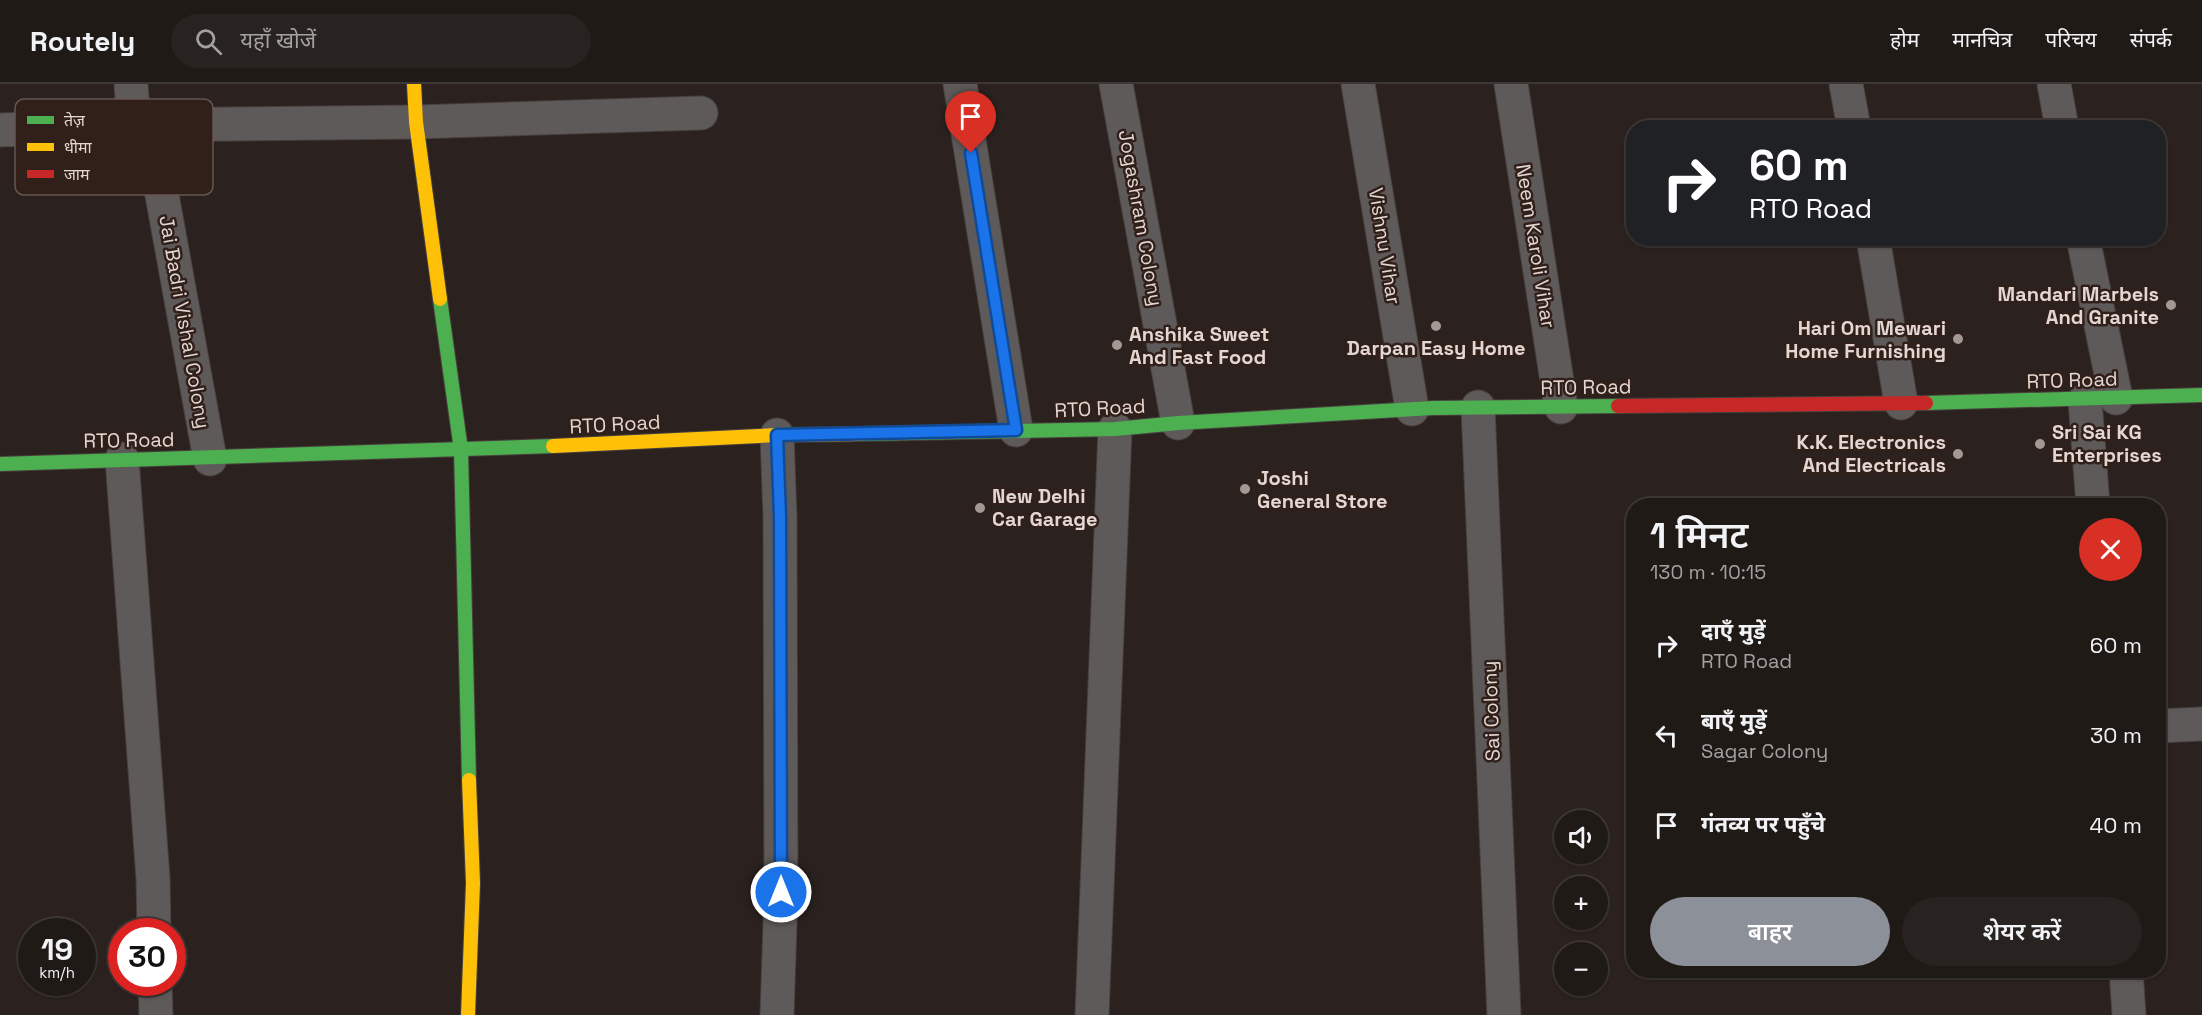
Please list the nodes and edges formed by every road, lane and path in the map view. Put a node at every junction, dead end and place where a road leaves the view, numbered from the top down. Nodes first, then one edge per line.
1 (131, 84) edge
2 (414, 84) edge
3 (960, 84) edge
4 (1116, 84) edge
5 (1358, 84) edge
6 (1511, 84) edge
7 (1846, 84) edge
8 (2054, 84) edge
9 (132, 99) edge
10 (701, 113) dead end
11 (1853, 120) edge
12 (2061, 120) edge
13 (416, 122) junction
14 (213, 124) edge
15 (15, 129) edge
16 (0, 130) edge
17 (162, 195) edge
18 (1874, 246) edge
19 (2084, 246) edge
20 (2202, 394) edge
21 (2101, 399) junction
22 (1901, 404) junction
23 (1561, 407) junction
24 (1478, 408) junction
25 (1412, 409) junction
26 (1178, 423) junction
27 (1114, 429) junction
28 (1016, 430) junction
29 (777, 435) junction
30 (461, 450) junction
31 (122, 459) junction
32 (210, 459) junction
33 (0, 464) edge
34 (2094, 498) edge
35 (2202, 724) edge
36 (2166, 726) edge
37 (154, 918) edge
38 (2126, 978) edge
39 (155, 996) edge
40 (156, 1015) edge
41 (468, 1015) edge
42 (777, 1015) edge
43 (1092, 1015) edge
44 (1504, 1015) edge
45 (2128, 1015) edge

1 - 9 street, Jai Badri Vishal Colony
2 - 13 street
3 - 28 street
4 - 26 street, Jogashram Colony
5 - 25 street, Vishnu Vihar
6 - 23 street, Neem Karoli Vihar
7 - 11 street
8 - 12 street
10 - 13 street
13 - 14 street
13 - 30 street
15 - 16 street
17 - 32 street, Jai Badri Vishal Colony
18 - 22 street
19 - 21 street
20 - 21 street, RTO Road
21 - 22 street, RTO Road
21 - 34 street
22 - 23 street, RTO Road
23 - 24 street, RTO Road
24 - 25 street, RTO Road
24 - 44 street, Sai Colony
25 - 26 street, RTO Road
26 - 27 street, RTO Road
27 - 28 street, RTO Road
27 - 43 street
28 - 29 street, RTO Road
29 - 30 street, RTO Road
29 - 42 street
30 - 32 street, RTO Road
30 - 41 street
31 - 32 street, RTO Road
31 - 33 street, RTO Road
31 - 37 street
35 - 36 street
38 - 45 street
39 - 40 street

